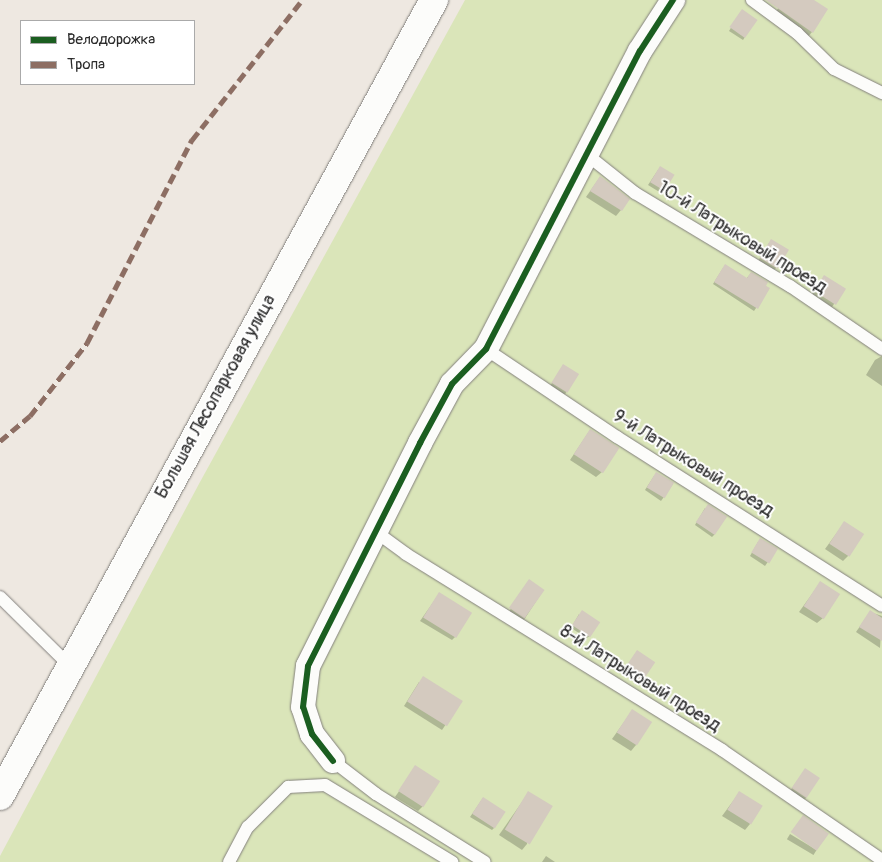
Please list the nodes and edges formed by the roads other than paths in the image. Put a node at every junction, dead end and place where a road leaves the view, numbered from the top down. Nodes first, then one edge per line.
1 (434, 0) edge
2 (673, 0) edge
3 (752, 0) edge
4 (882, 93) edge
5 (586, 154) junction
6 (486, 348) junction
7 (882, 349) edge
8 (376, 532) junction
9 (1, 598) edge
10 (882, 606) edge
11 (70, 666) junction
12 (333, 761) joint
13 (0, 796) edge
14 (882, 860) edge
15 (229, 862) edge
16 (452, 862) edge
17 (484, 862) edge

1 - 11 main road, Большая Лесопарковая улица
2 - 5 street
3 - 4 lane
5 - 6 street
5 - 7 lane, 10-й Латрыковый проезд
6 - 8 street
6 - 10 lane, 9-й Латрыковый проезд
8 - 12 street
8 - 14 lane, 8-й Латрыковый проезд
9 - 11 lane
11 - 13 main road, Большая Лесопарковая улица
12 - 17 lane
15 - 16 lane

